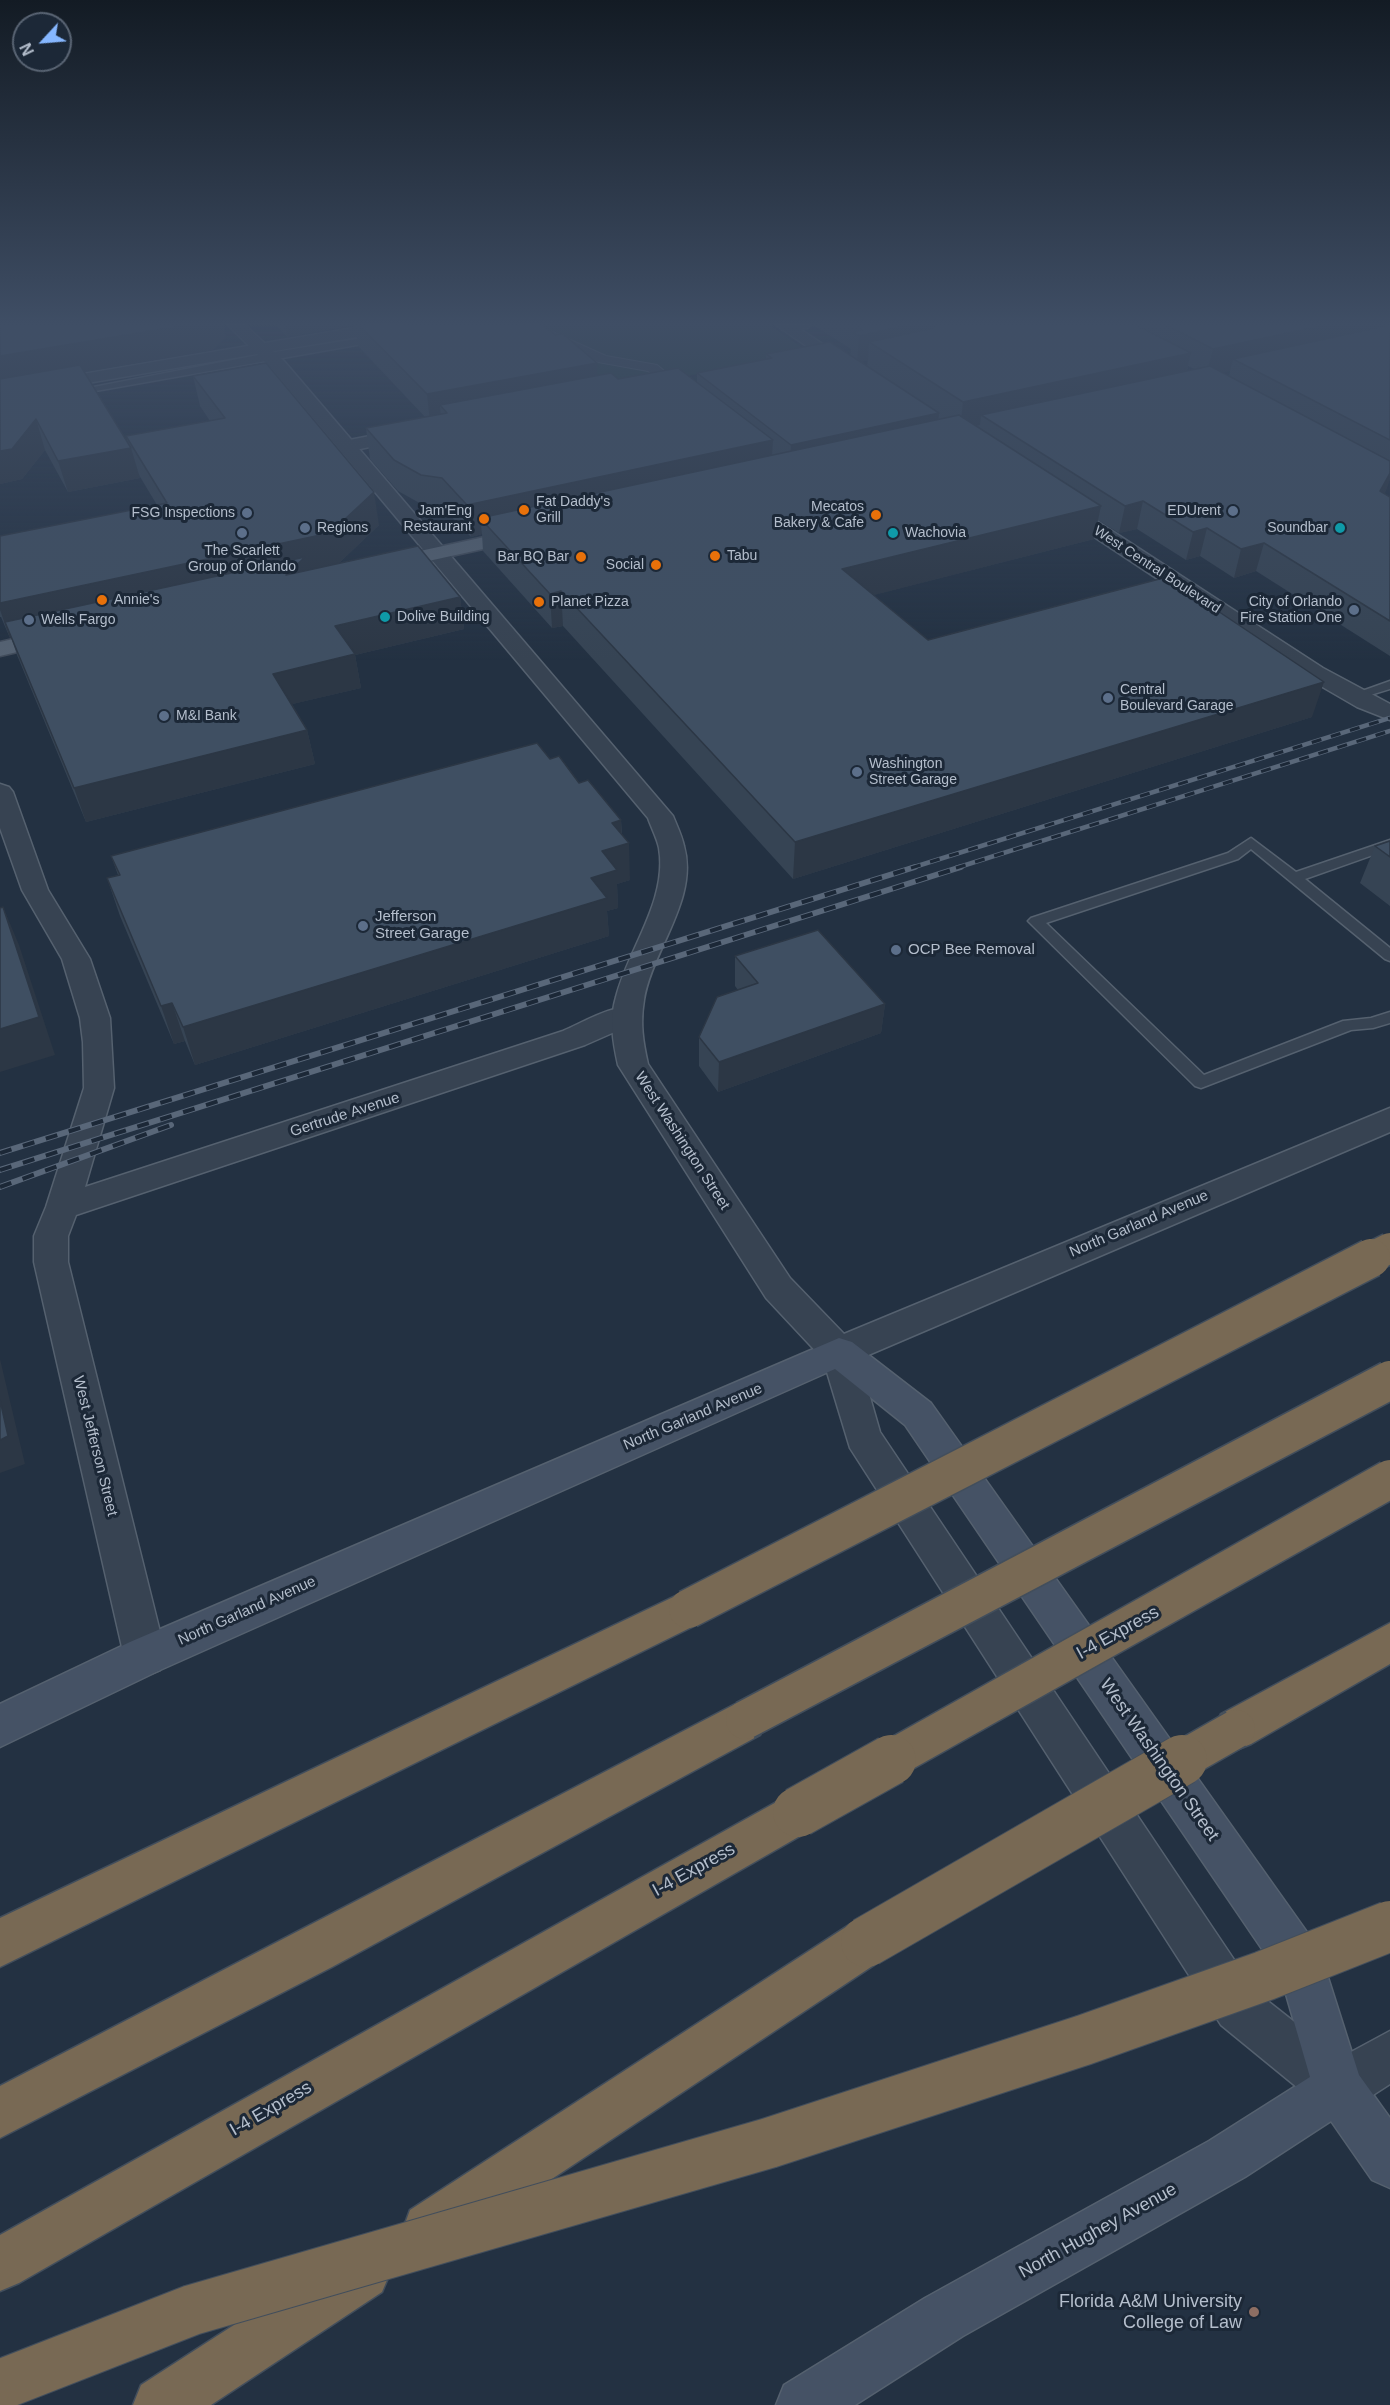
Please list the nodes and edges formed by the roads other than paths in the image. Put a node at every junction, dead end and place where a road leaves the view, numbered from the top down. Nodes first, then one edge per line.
1 (338, 437) edge
2 (391, 437) edge
3 (346, 446) junction
4 (1044, 496) edge
5 (540, 531) edge
6 (437, 553) junction
7 (367, 568) edge
8 (75, 632) edge
9 (0, 649) edge
10 (1390, 685) edge
11 (1354, 696) junction
12 (1390, 713) edge
13 (0, 792) edge
14 (1390, 844) edge
15 (1295, 877) junction
16 (1390, 956) edge
17 (625, 1016) junction
18 (1390, 1017) edge
19 (1390, 1119) edge
20 (57, 1222) junction
21 (1390, 1248) edge
22 (839, 1352) junction
23 (1390, 1380) edge
24 (1390, 1479) edge
25 (1390, 1642) edge
26 (145, 1656) junction
27 (0, 1726) edge
28 (1390, 1926) edge
29 (0, 1943) edge
30 (1390, 2056) edge
31 (1338, 2088) junction
32 (0, 2113) edge
33 (1390, 2162) edge
34 (0, 2264) edge
35 (0, 2385) edge
36 (162, 2405) edge
37 (804, 2405) edge

1 - 3 street, West Washington Street
2 - 3 street
3 - 6 street, West Washington Street
4 - 11 street, West Central Boulevard
5 - 6 main road
6 - 7 main road
6 - 17 street, West Washington Street
8 - 9 main road
10 - 11 lane
11 - 12 street, West Central Boulevard
13 - 20 street, West Jefferson Street
14 - 15 lane
15 - 16 lane
15 - 18 lane
17 - 20 street, Gertrude Avenue
17 - 22 street, West Washington Street
19 - 22 street, North Garland Avenue
20 - 26 street, West Jefferson Street
21 - 29 highway, bridge
22 - 26 main road, North Garland Avenue
22 - 31 street, West Washington Street
22 - 31 main road, West Washington Street
23 - 32 highway, bridge
24 - 34 highway, I-4 Express, bridge
25 - 36 highway, bridge
26 - 27 main road, North Garland Avenue
28 - 35 highway, bridge
30 - 31 street, North Hughey Avenue
31 - 33 main road, West Washington Street
31 - 37 main road, North Hughey Avenue

